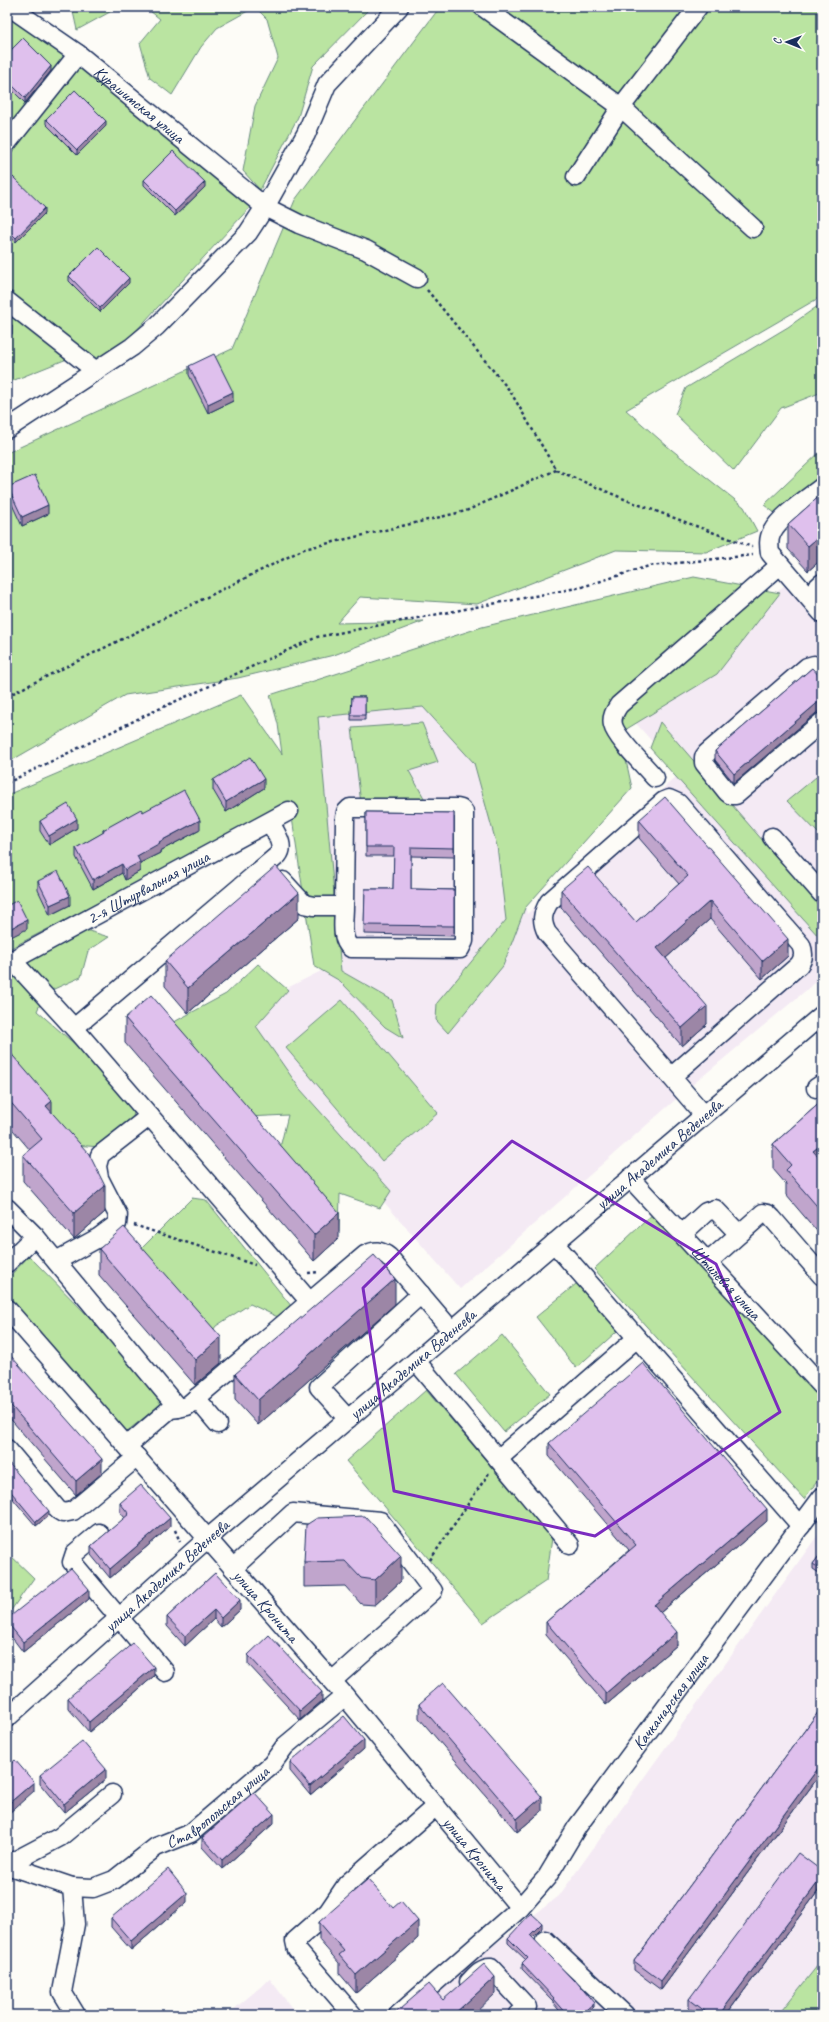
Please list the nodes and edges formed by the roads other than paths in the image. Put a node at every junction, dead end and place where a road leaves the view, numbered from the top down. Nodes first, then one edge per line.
1 (10, 7) edge
2 (398, 7) edge
3 (484, 7) edge
4 (698, 7) edge
5 (78, 54) junction
6 (620, 107) junction
7 (7, 143) edge
8 (576, 177) dead end
9 (265, 207) junction
10 (753, 228) dead end
11 (417, 278) road end
12 (7, 301) edge
13 (96, 371) junction
14 (7, 429) edge
15 (822, 487) edge
16 (775, 559) junction
17 (822, 583) edge
18 (808, 596) junction
19 (822, 613) edge
20 (822, 672) edge
21 (822, 722) edge
22 (654, 778) dead end
23 (289, 811) dead end
24 (270, 822) junction
25 (772, 837) dead end
26 (267, 864) junction
27 (822, 894) edge
28 (344, 906) junction
29 (10, 962) edge
30 (822, 1015) edge
31 (74, 1028) junction
32 (671, 1076) junction
33 (704, 1115) junction
34 (150, 1116) junction
35 (630, 1178) junction
36 (7, 1208) edge
37 (682, 1234) junction
38 (739, 1234) junction
39 (35, 1236) junction
40 (554, 1243) junction
41 (56, 1261) junction
42 (708, 1262) junction
43 (7, 1263) edge
44 (822, 1276) edge
45 (421, 1294) junction
46 (310, 1302) junction
47 (7, 1309) edge
48 (13, 1327) edge
49 (452, 1330) junction
50 (637, 1338) junction
51 (416, 1361) junction
52 (822, 1386) edge
53 (196, 1398) junction
54 (178, 1408) junction
55 (348, 1419) junction
56 (218, 1424) dead end
57 (7, 1449) edge
58 (132, 1452) junction
59 (498, 1459) junction
60 (822, 1497) edge
61 (801, 1526) junction
62 (99, 1533) dead end
63 (207, 1539) junction
64 (570, 1545) dead end
65 (233, 1568) junction
66 (119, 1618) junction
67 (165, 1672) dead end
68 (332, 1681) junction
69 (345, 1696) junction
70 (7, 1718) edge
71 (112, 1794) dead end
72 (436, 1806) junction
73 (7, 1865) edge
74 (72, 1887) junction
75 (520, 1908) junction
76 (544, 1940) dead end
77 (456, 1994) edge
78 (527, 2012) edge
79 (76, 2015) edge
80 (353, 2015) edge
81 (398, 2015) edge
82 (625, 2015) edge

1 - 5 street, Курашимская улица
2 - 9 street
3 - 6 street
4 - 6 street
5 - 7 street
5 - 9 street, Курашимская улица
6 - 8 street
6 - 10 street
9 - 11 street, Курашимская улица
9 - 13 street
12 - 13 street
13 - 14 street
15 - 16 street
16 - 18 street
16 - 22 street
17 - 18 street
18 - 19 street
20 - 21 street
23 - 24 street, 2-я Штурвальная улица
24 - 26 street
24 - 29 street, 2-я Штурвальная улица
25 - 27 street
26 - 28 street
26 - 31 street
28 - 28 street
29 - 31 street
30 - 33 street, улица Академика Веденеева
31 - 34 street
32 - 32 street
32 - 33 street
33 - 35 street, улица Академика Веденеева
34 - 41 street
34 - 46 street
35 - 37 street, Штилевая улица
35 - 40 street, улица Академика Веденеева
36 - 39 street
37 - 38 street
37 - 42 street, Штилевая улица
38 - 42 street
38 - 44 street
39 - 41 street
39 - 43 street
40 - 49 street, улица Академика Веденеева
40 - 50 street
41 - 54 street
42 - 52 street, Штилевая улица
45 - 46 street
45 - 49 street
45 - 55 street
46 - 53 street
47 - 48 street, улица Кронита
48 - 58 street, улица Кронита
49 - 51 street, улица Академика Веденеева
50 - 59 street
50 - 61 street
51 - 55 street, улица Академика Веденеева
51 - 59 street
53 - 54 street
53 - 56 street
54 - 58 street
55 - 63 street, улица Академика Веденеева
57 - 58 street
58 - 63 street, улица Кронита
59 - 64 street
60 - 61 street, Качканарская улица
61 - 75 street, Качканарская улица
62 - 66 street
63 - 65 street, улица Кронита
63 - 66 street, улица Академика Веденеева
65 - 68 street, улица Кронита
65 - 68 street
66 - 67 street
66 - 70 street, улица Академика Веденеева
68 - 69 street, улица Кронита
69 - 72 street, улица Кронита
69 - 74 street, Ставропольская улица
71 - 73 street
72 - 75 street, улица Кронита
72 - 80 street
73 - 74 street, Ставропольская улица
74 - 79 street
75 - 81 street, Качканарская улица
76 - 82 street
77 - 78 street

